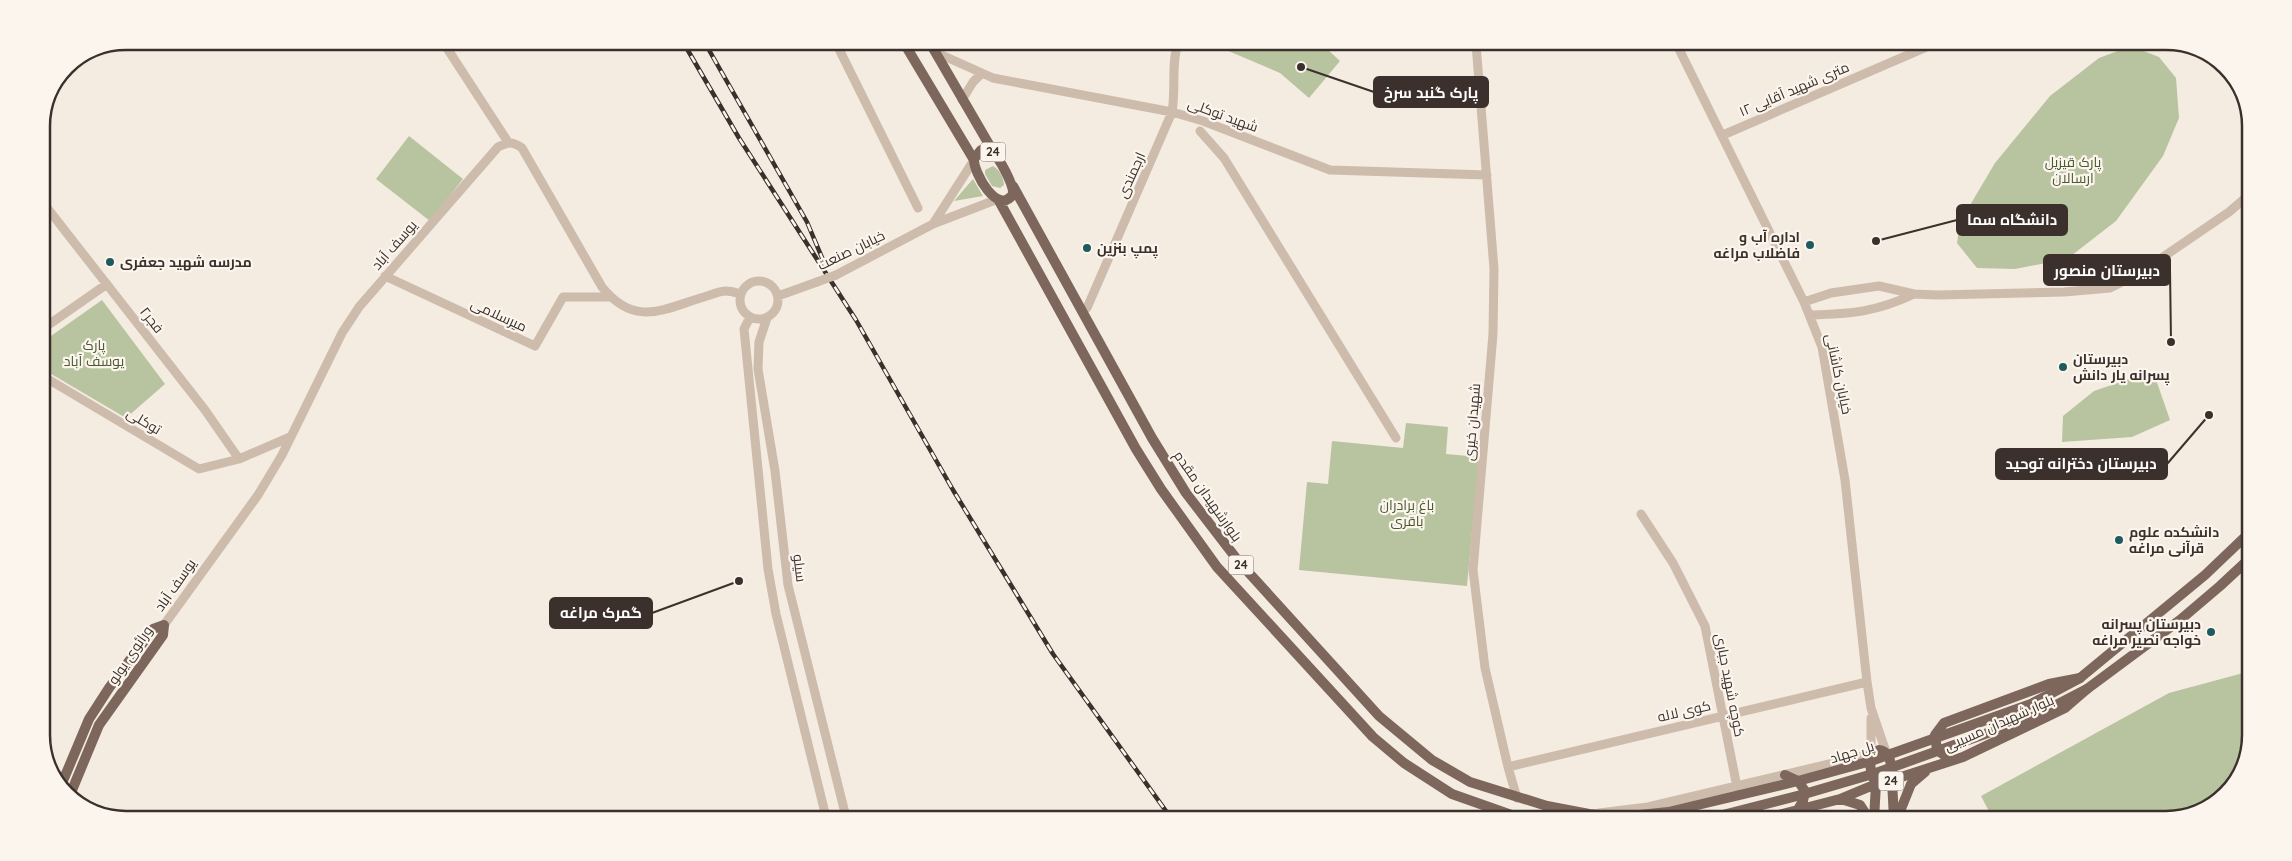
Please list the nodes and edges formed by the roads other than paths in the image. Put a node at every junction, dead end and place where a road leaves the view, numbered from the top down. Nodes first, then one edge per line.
1 (448, 50) edge
2 (839, 50) edge
3 (908, 50) edge
4 (934, 50) edge
5 (937, 50) edge
6 (1177, 50) edge
7 (1477, 50) edge
8 (1680, 50) edge
9 (1919, 50) edge
10 (981, 74) junction
11 (962, 100) junction
12 (1172, 112) junction
13 (1200, 130) dead end
14 (1723, 135) junction
15 (508, 142) junction
16 (994, 154) junction
17 (974, 160) junction
18 (1487, 175) junction
19 (1013, 186) junction
20 (998, 200) junction
21 (2242, 201) edge
22 (918, 208) dead end
23 (50, 211) edge
24 (933, 224) junction
25 (385, 276) junction
26 (107, 284) junction
27 (741, 294) junction
28 (1914, 294) junction
29 (778, 296) junction
30 (610, 297) junction
31 (1804, 302) junction
32 (1082, 309) junction
33 (1810, 315) junction
34 (750, 317) junction
35 (767, 318) junction
36 (50, 324) edge
37 (50, 380) edge
38 (762, 401) junction
39 (752, 404) junction
40 (290, 437) junction
41 (1396, 438) dead end
42 (239, 459) junction
43 (1641, 514) dead end
44 (2242, 540) edge
45 (2242, 566) edge
46 (768, 569) junction
47 (786, 571) junction
48 (164, 625) junction
49 (2080, 678) junction
50 (1867, 682) junction
51 (2087, 689) junction
52 (1871, 708) junction
53 (1722, 716) junction
54 (1886, 752) junction
55 (1871, 754) junction
56 (1963, 757) junction
57 (1508, 767) junction
58 (1930, 768) junction
59 (1786, 775) junction
60 (64, 778) edge
61 (1892, 780) junction
62 (1798, 782) junction
63 (1876, 784) junction
64 (1737, 787) junction
65 (72, 789) edge
66 (1517, 798) junction
67 (1840, 799) junction
68 (1796, 810) junction
69 (825, 811) edge
70 (844, 811) edge
71 (1499, 811) edge
72 (1576, 811) edge
73 (1615, 811) edge
74 (1672, 811) edge
75 (1738, 811) edge
76 (1792, 811) edge
77 (1864, 811) edge
78 (1874, 811) edge
79 (1894, 811) edge
80 (1898, 811) edge

1 - 15 street
2 - 22 street
3 - 17 main road, 24
4 - 11 main road, 24
5 - 10 street, شهید توکلی
6 - 12 street, ارجمندی
7 - 18 street, شهیدان خیری
8 - 14 street, خیابان کاشانی
9 - 14 street, ۱۲ متری شهید آقایی
10 - 11 street
10 - 12 street, شهید توکلی
11 - 16 main road, 24
12 - 18 street, شهید توکلی
12 - 32 street, ارجمندی
13 - 41 street
14 - 31 street, خیابان کاشانی
15 - 25 street, یوسف آباد
15 - 30 street
16 - 17 main road, 24
16 - 19 main road, 24
17 - 20 main road, 24
17 - 24 street, خیابان صنعت
18 - 57 street, شهیدان خیری
19 - 20 main road
19 - 32 main road, بلوارشهیدان مقدم / 24
20 - 24 street, خیابان صنعت
20 - 71 main road, 24
21 - 28 street
23 - 26 street, فجر۲
24 - 29 street, خیابان صنعت, bridge
25 - 30 street, میرسلامی
25 - 40 street, یوسف آباد
26 - 36 street
26 - 42 street, فجر۲
27 - 29 street
27 - 30 street
27 - 34 street
28 - 31 street
28 - 33 street
29 - 35 street
31 - 33 street, خیابان کاشانی
32 - 66 main road, بلوارشهیدان مقدم / 24
33 - 50 street, خیابان کاشانی
34 - 35 street
34 - 39 street
35 - 38 street, سیلو
37 - 42 street, توکلی
38 - 39 street
38 - 47 street, سیلو
39 - 46 street
40 - 42 street, توکلی
40 - 48 street, یوسف آباد
43 - 53 street, کوچه شهید جباری
44 - 49 main road
45 - 51 main road, بلوار شهیدان مسیبی
46 - 47 street
46 - 69 street
47 - 70 street, سیلو
48 - 60 main road, ورائوی یولو
48 - 65 main road, ورائوی یولو
49 - 56 main road
49 - 62 main road, پل جهاد, bridge
50 - 52 street, خیابان کاشانی
50 - 53 street, کوی لاله
51 - 56 main road, بلوار شهیدان مسیبی
51 - 75 main road, پل جهاد, bridge
52 - 54 street, خیابان کاشانی
52 - 55 street, خیابان کاشانی
53 - 57 street, کوی لاله
53 - 64 street, کوچه شهید جباری
54 - 55 main road, 24
54 - 61 main road, 24
55 - 59 street, 24
55 - 63 main road, 24
56 - 58 main road, بلوار شهیدان مسیبی
57 - 66 street, شهیدان خیری
58 - 61 main road, بلوار شهیدان مسیبی
58 - 80 main road
59 - 62 main road
59 - 64 street, 24
61 - 63 main road, 24
61 - 79 main road, 24
62 - 68 main road
62 - 74 main road, پل جهاد, bridge
63 - 67 main road, 24
63 - 78 main road, 24
64 - 73 street, 24
66 - 72 main road, بلوارشهیدان مقدم / 24
67 - 68 main road, 24
67 - 77 main road
68 - 76 main road, 24

